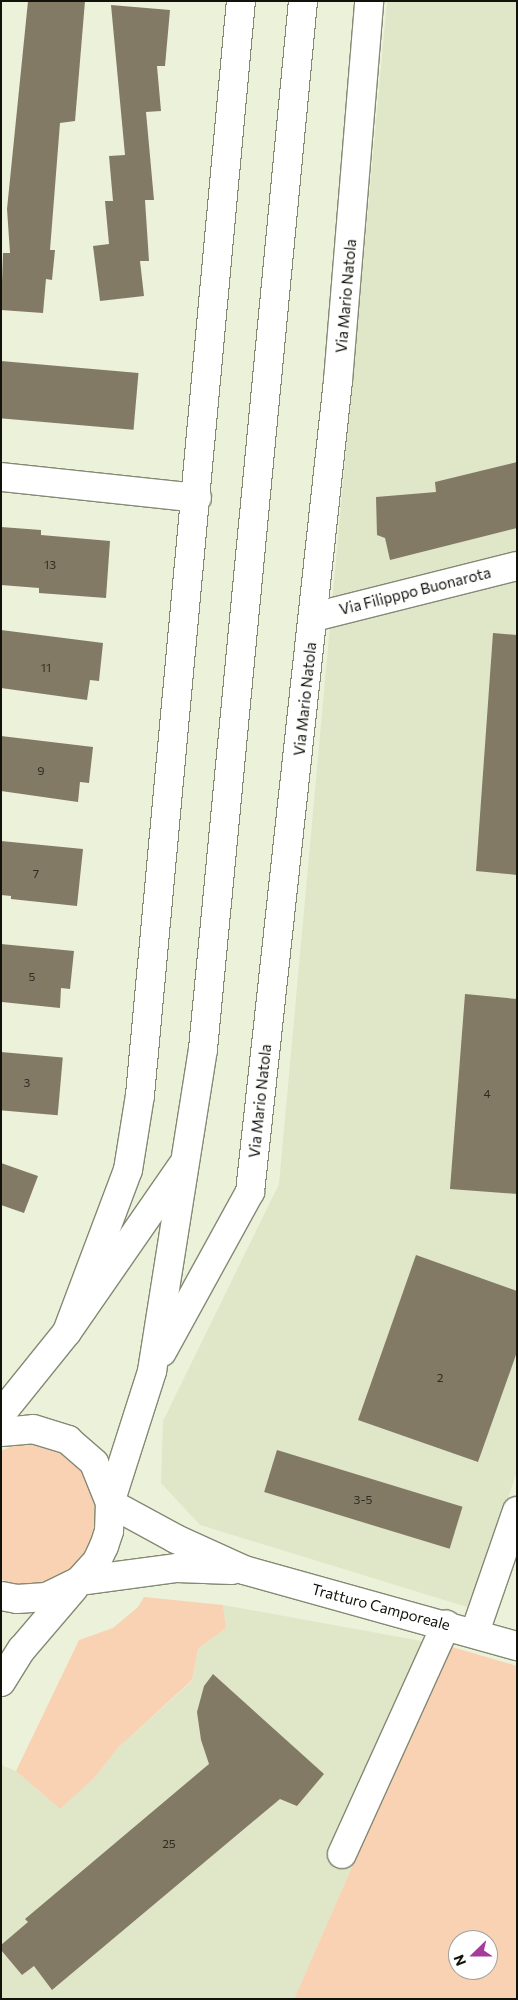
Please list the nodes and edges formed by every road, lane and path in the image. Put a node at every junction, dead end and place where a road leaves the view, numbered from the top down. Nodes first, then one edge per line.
1 (241, 1) edge
2 (303, 1) edge
3 (369, 1) edge
4 (1, 477) edge
5 (197, 498) junction
6 (517, 566) edge
7 (314, 617) junction
8 (186, 1161) junction
9 (67, 1332) junction
10 (152, 1372) junction
11 (1, 1414) edge
12 (1, 1432) edge
13 (110, 1503) junction
14 (517, 1511) edge
15 (244, 1570) junction
16 (79, 1581) junction
17 (1, 1596) edge
18 (446, 1625) junction
19 (475, 1632) junction
20 (517, 1646) edge
21 (1, 1682) edge
22 (342, 1854) dead end

1 - 5 street, Via Mario Natola
2 - 8 street, Via Mario Natola
3 - 7 street, Via Mario Natola
4 - 5 street
5 - 9 street, Via Mario Natola
6 - 7 street, Via Filipppo Buonarota
7 - 10 street, Via Mario Natola
8 - 9 street, Via Mario Natola
8 - 10 street, Via Mario Natola
9 - 11 street, Via Mario Natola
10 - 13 street, Via Mario Natola
12 - 13 street
13 - 15 street, Tratturo Camporeale
13 - 16 street
14 - 19 street
15 - 16 street, Tratturo Camporeale
15 - 18 street, Tratturo Camporeale
16 - 17 street
16 - 21 street
18 - 19 street, Tratturo Camporeale
18 - 22 street
19 - 20 street, Tratturo Camporeale

